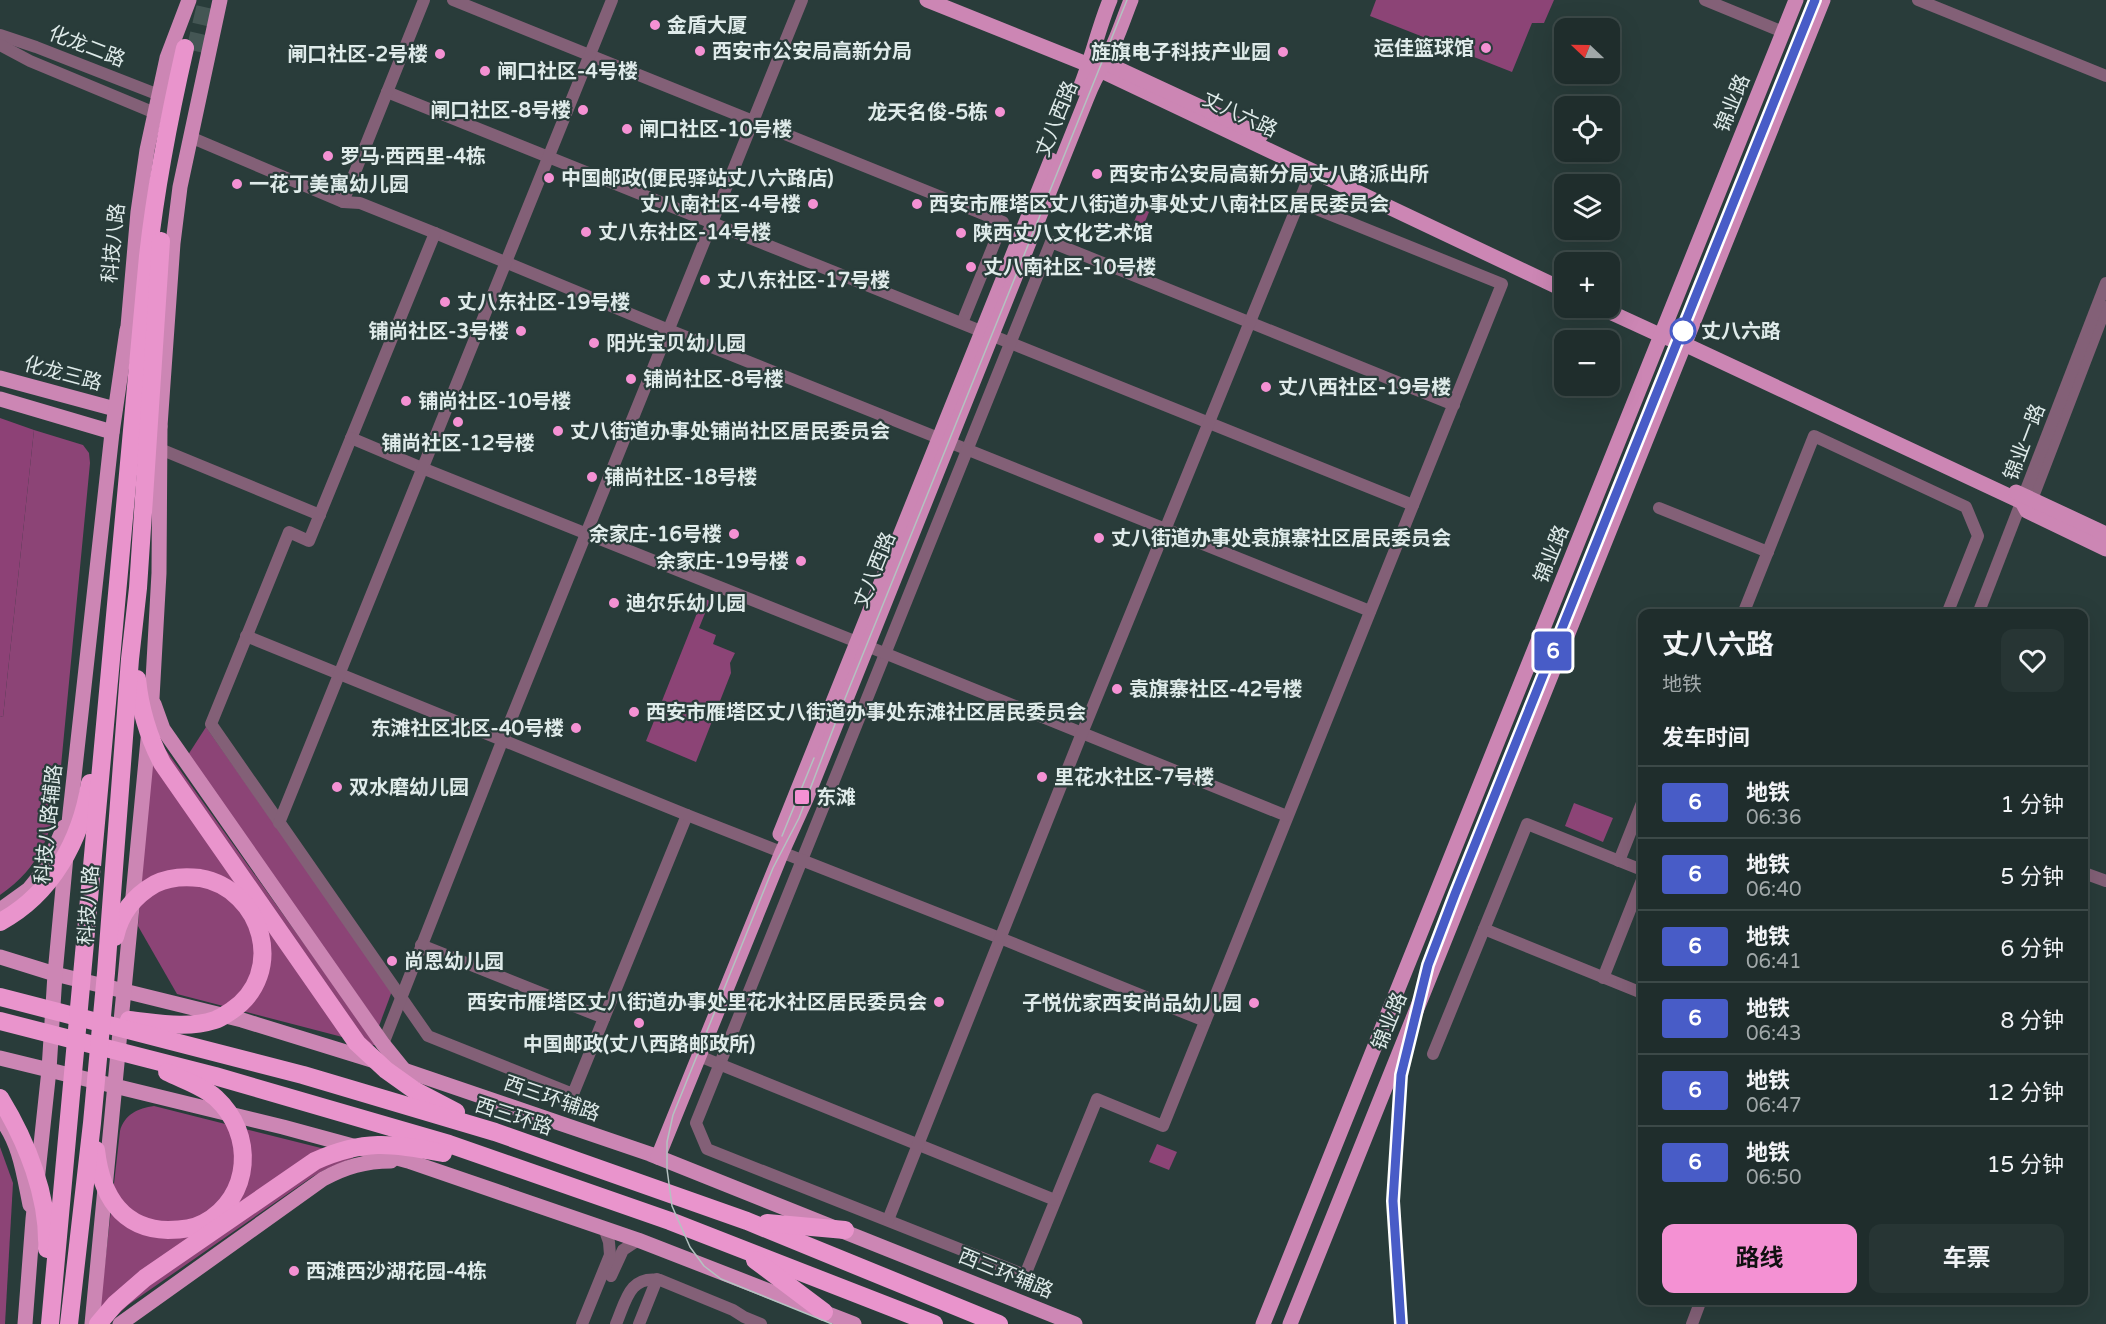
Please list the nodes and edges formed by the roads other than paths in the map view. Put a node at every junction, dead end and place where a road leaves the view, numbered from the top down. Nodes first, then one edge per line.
1 (189, 0) edge
2 (220, 0) edge
3 (424, 0) edge
4 (453, 0) edge
5 (612, 0) edge
6 (802, 0) edge
7 (927, 0) edge
8 (952, 0) edge
9 (1110, 0) edge
10 (1131, 0) edge
11 (1705, 0) edge
12 (1796, 0) edge
13 (1824, 0) edge
14 (1918, 0) edge
15 (1783, 32) junction
16 (0, 35) edge
17 (0, 45) edge
18 (590, 55) junction
19 (1096, 64) junction
20 (2106, 76) edge
21 (387, 92) junction
22 (159, 95) junction
23 (155, 113) junction
24 (753, 122) junction
25 (190, 137) junction
26 (549, 156) junction
27 (1312, 170) junction
28 (343, 202) junction
29 (1299, 202) junction
30 (712, 224) junction
31 (435, 232) junction
32 (506, 261) junction
33 (1554, 274) edge
34 (2106, 283) edge
35 (1554, 285) edge
36 (1620, 306) edge
37 (2106, 307) edge
38 (1620, 315) edge
39 (1249, 322) junction
40 (962, 323) junction
41 (127, 330) junction
42 (669, 330) junction
43 (1664, 332) junction
44 (987, 333) junction
45 (1686, 339) junction
46 (1011, 343) junction
47 (0, 378) edge
48 (0, 399) edge
49 (1454, 405) junction
50 (116, 409) junction
51 (1208, 422) junction
52 (160, 426) junction
53 (112, 432) junction
54 (351, 438) junction
55 (944, 440) junction
56 (160, 449) junction
57 (968, 450) junction
58 (422, 468) junction
59 (144, 488) junction
60 (126, 498) junction
61 (2027, 502) junction
62 (1413, 505) junction
63 (1659, 508) dead end
64 (320, 515) junction
65 (1165, 529) junction
66 (2106, 534) edge
67 (586, 535) junction
68 (2106, 549) edge
69 (1767, 552) junction
70 (1745, 609) edge
71 (1949, 609) edge
72 (1980, 609) edge
73 (1988, 609) edge
74 (1370, 611) junction
75 (246, 636) junction
76 (862, 644) junction
77 (885, 654) junction
78 (134, 660) junction
79 (339, 673) junction
80 (108, 694) junction
81 (152, 698) junction
82 (1082, 733) junction
83 (503, 739) junction
84 (70, 813) junction
85 (1638, 813) edge
86 (687, 815) junction
87 (1287, 816) junction
88 (279, 823) junction
89 (778, 850) junction
90 (802, 860) junction
91 (1619, 861) junction
92 (1638, 868) edge
93 (2088, 875) edge
94 (2106, 882) edge
95 (1638, 890) edge
96 (0, 910) edge
97 (0, 922) edge
98 (1484, 929) junction
99 (1000, 938) junction
100 (421, 945) junction
101 (0, 957) edge
102 (106, 973) junction
103 (55, 974) junction
104 (1603, 978) junction
105 (1638, 991) edge
106 (125, 992) junction
107 (401, 995) junction
108 (0, 997) edge
109 (64, 1013) junction
110 (604, 1018) junction
111 (0, 1021) edge
112 (1205, 1021) junction
113 (383, 1044) junction
114 (1434, 1054) dead end
115 (131, 1055) junction
116 (699, 1056) junction
117 (0, 1058) edge
118 (719, 1065) junction
119 (49, 1070) junction
120 (404, 1070) junction
121 (116, 1085) junction
122 (0, 1098) edge
123 (0, 1118) edge
124 (92, 1123) junction
125 (495, 1132) junction
126 (919, 1144) junction
127 (414, 1155) junction
128 (654, 1156) junction
129 (512, 1166) junction
130 (1055, 1200) junction
131 (33, 1219) junction
132 (888, 1220) junction
133 (747, 1221) junction
134 (604, 1228) junction
135 (845, 1230) junction
136 (638, 1239) junction
137 (737, 1247) junction
138 (657, 1279) junction
139 (1699, 1305) edge
140 (1708, 1305) edge
141 (824, 1312) junction
142 (742, 1321) edge
143 (928, 1322) edge
144 (25, 1324) edge
145 (45, 1324) edge
146 (50, 1324) edge
147 (69, 1324) edge
148 (92, 1324) edge
149 (98, 1324) edge
150 (120, 1324) edge
151 (582, 1324) edge
152 (591, 1324) edge
153 (616, 1324) edge
154 (639, 1324) edge
155 (761, 1324) edge
156 (854, 1324) edge
157 (999, 1324) edge
158 (1075, 1324) edge
159 (1263, 1324) edge
160 (1290, 1324) edge
161 (1692, 1324) edge
162 (1700, 1324) edge

1 - 22 main road, 科技八路
2 - 25 main road, 科技八路
3 - 21 street
4 - 18 street
5 - 18 street
6 - 24 street
7 - 19 main road, 丈八六路
8 - 19 main road, 丈八六路
9 - 19 main road, 丈八西路
10 - 19 main road, 丈八西路
11 - 15 street
12 - 15 main road, 锦业路
13 - 45 main road, 锦业路
14 - 20 street
15 - 43 main road, 锦业路
16 - 22 street, 化龙二路
17 - 23 street, 化龙二路
18 - 24 street
18 - 26 street
19 - 27 main road, 丈八六路
19 - 33 main road, 丈八六路
19 - 44 main road, 丈八西路
21 - 26 street
21 - 28 street
22 - 23 main road, 科技八路
23 - 41 main road, 科技八路
24 - 30 street
24 - 40 street
25 - 28 street
25 - 52 main road, 科技八路
26 - 30 street
26 - 32 street
27 - 29 street
27 - 35 main road, 丈八六路
28 - 31 street
29 - 39 street
29 - 49 street
30 - 40 street
30 - 42 street
31 - 32 street
31 - 54 street
32 - 42 street
32 - 58 street
34 - 61 street, 锦业一路
36 - 43 main road
37 - 61 street, 锦业一路
38 - 43 main road
39 - 46 street
39 - 49 street
39 - 51 street
40 - 44 street
41 - 50 main road, 科技八路辅路
41 - 60 main road, 科技八路
42 - 55 street
42 - 67 street
43 - 45 main road
43 - 159 main road, 锦业路
44 - 46 street
44 - 55 main road, 丈八西路
45 - 61 main road
45 - 160 main road, 锦业路
46 - 51 street
46 - 57 street
47 - 50 main road, 化龙三路
48 - 53 main road
49 - 62 street
50 - 53 main road, 科技八路辅路
51 - 62 street
51 - 65 street
52 - 56 main road
52 - 59 main road, 科技八路
53 - 84 main road, 科技八路辅路
54 - 58 street
54 - 64 street
55 - 57 street
55 - 76 main road, 丈八西路
56 - 64 street
56 - 81 main road
57 - 65 street
57 - 77 street
58 - 67 street
58 - 79 street
59 - 60 highway, 科技八路
59 - 78 highway, 科技八路
60 - 80 highway, 科技八路
61 - 66 main road
61 - 68 main road
61 - 72 street, 锦业一路
61 - 73 street, 锦业一路
62 - 74 street
63 - 69 street
64 - 75 street
65 - 74 street
65 - 82 street
67 - 76 street
67 - 83 street
69 - 70 street
69 - 71 street
74 - 87 street
75 - 79 street
75 - 88 street
76 - 77 street
76 - 89 main road, 丈八西路
77 - 82 street
77 - 90 street
78 - 102 highway, 科技八路
78 - 125 highway
79 - 83 street
79 - 88 street
80 - 97 highway
80 - 146 highway, 科技八路
81 - 106 main road
81 - 113 main road
82 - 87 street
82 - 99 street
83 - 86 street
83 - 100 street
84 - 96 main road
84 - 103 main road, 科技八路辅路
85 - 91 street
86 - 89 street
86 - 110 street
87 - 112 street
88 - 107 street
89 - 90 street
89 - 116 main road, 丈八西路
89 - 128 main road, 丈八西路
90 - 99 street
90 - 118 street
91 - 92 street
91 - 98 street
93 - 94 street
95 - 104 street
98 - 104 street
98 - 114 street
99 - 112 street
99 - 126 street
100 - 107 street
100 - 110 street
101 - 103 main road, 西三环辅路
102 - 109 highway
102 - 124 highway, 科技八路
103 - 106 main road, 西三环辅路
103 - 119 main road, 科技八路辅路
104 - 105 street
106 - 120 main road, 西三环辅路
106 - 121 main road
107 - 110 street
107 - 113 street
108 - 109 highway, 西三环路
109 - 125 highway, 西三环路
111 - 115 highway
112 - 130 street
113 - 120 main road
115 - 124 highway
115 - 129 highway
116 - 118 street
116 - 128 main road, 丈八西路
117 - 119 main road
118 - 126 street
118 - 132 street
119 - 121 main road
119 - 131 main road, 科技八路辅路
120 - 128 main road, 西三环辅路
121 - 127 main road
121 - 148 main road
122 - 145 highway
123 - 131 main road
124 - 147 highway, 科技八路
125 - 133 highway, 西三环路
126 - 130 street
126 - 132 street
127 - 129 highway
127 - 134 main road
127 - 149 highway
127 - 150 main road
128 - 135 main road, 西三环辅路
129 - 137 highway
130 - 132 street
131 - 144 main road, 科技八路辅路
133 - 135 highway
133 - 157 highway, 西三环路
134 - 136 main road
134 - 151 street
135 - 158 main road, 西三环辅路
136 - 141 main road
136 - 152 street
137 - 141 highway
137 - 143 highway
138 - 142 street
138 - 153 street
138 - 154 street
139 - 161 street
140 - 162 street
141 - 156 main road
142 - 155 street

